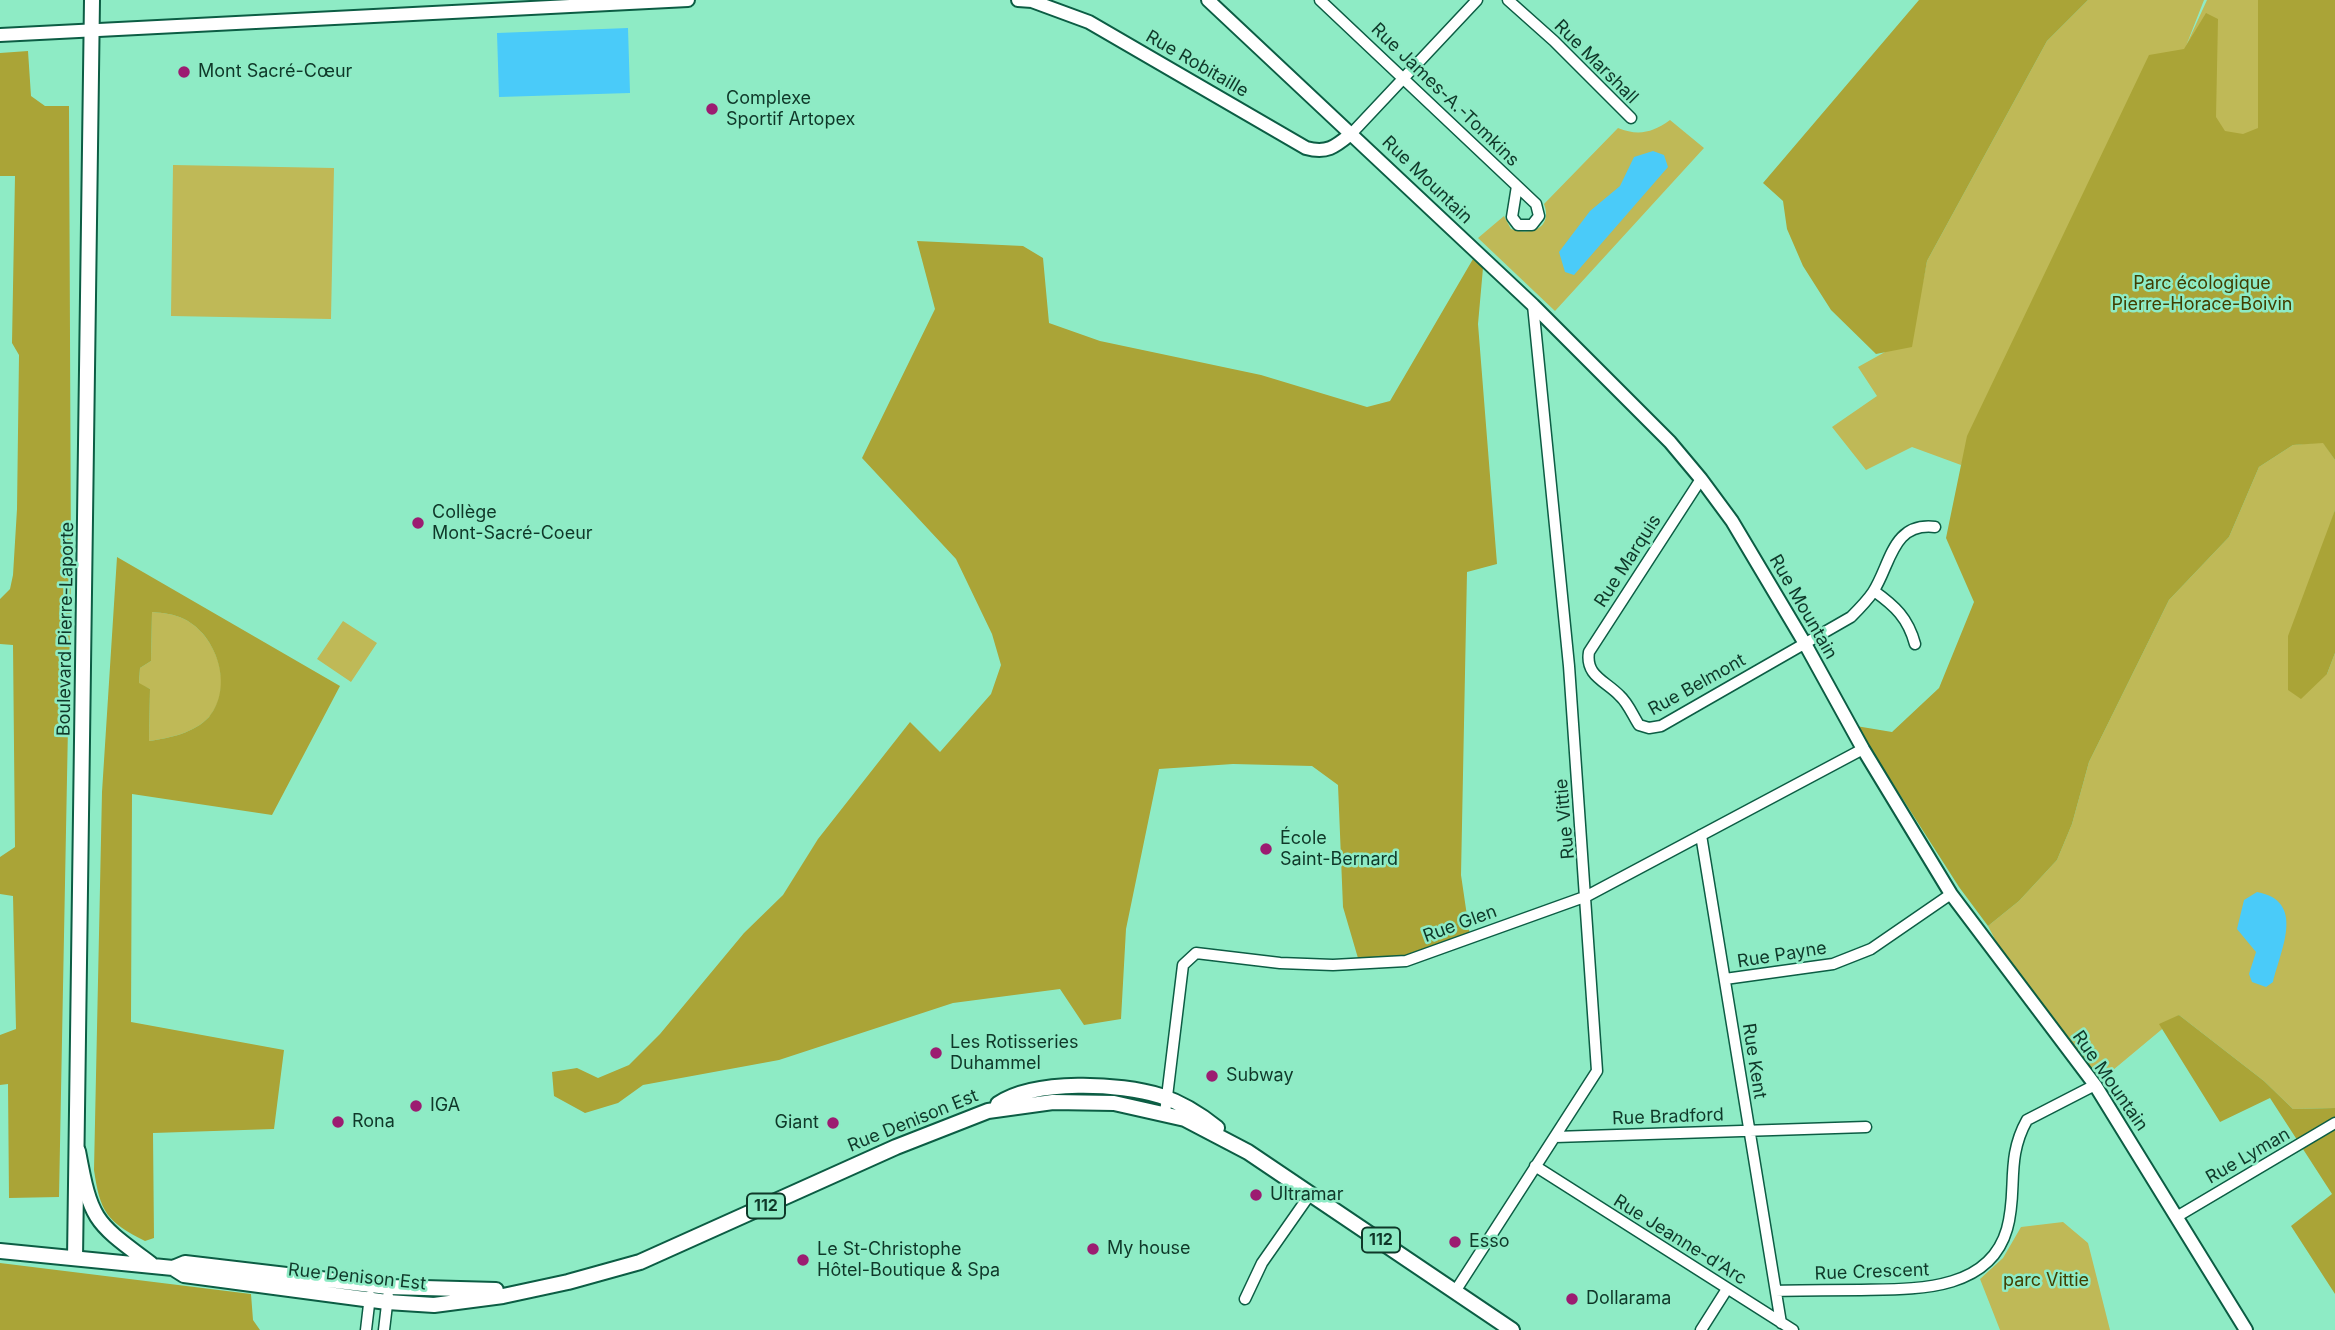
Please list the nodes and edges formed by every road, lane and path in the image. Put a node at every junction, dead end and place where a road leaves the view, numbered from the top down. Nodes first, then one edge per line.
1 (92, 0) edge
2 (688, 0) edge
3 (1018, 0) edge
4 (1208, 0) edge
5 (1320, 0) edge
6 (1477, 0) edge
7 (1507, 0) edge
8 (1032, 1) edge
9 (533, 4) edge
10 (92, 30) junction
11 (0, 35) edge
12 (1405, 77) junction
13 (1631, 118) dead end
14 (1352, 133) junction
15 (1517, 186) dead end
16 (1532, 305) junction
17 (1701, 479) junction
18 (1935, 527) dead end
19 (1874, 591) junction
20 (1804, 642) junction
21 (1915, 644) dead end
22 (1587, 663) joint
23 (1863, 749) junction
24 (1701, 835) junction
25 (1951, 894) junction
26 (1587, 896) junction
27 (1725, 979) junction
28 (2095, 1085) junction
29 (1166, 1106) junction
30 (2335, 1123) edge
31 (1866, 1127) dead end
32 (1750, 1130) junction
33 (1555, 1136) junction
34 (78, 1151) junction
35 (1535, 1166) junction
36 (1311, 1194) junction
37 (2178, 1216) junction
38 (0, 1251) edge
39 (75, 1258) junction
40 (153, 1266) junction
41 (173, 1268) junction
42 (372, 1285) junction
43 (388, 1287) junction
44 (539, 1287) junction
45 (1727, 1289) junction
46 (1456, 1290) junction
47 (1776, 1291) junction
48 (1245, 1299) dead end
49 (369, 1300) junction
50 (387, 1302) junction
51 (1781, 1322) junction
52 (366, 1330) edge
53 (384, 1330) edge
54 (1512, 1330) edge
55 (1701, 1330) edge
56 (1793, 1330) edge
57 (2246, 1330) edge

1 - 10 main road, Boulevard Pierre-Laporte
2 - 9 street
3 - 8 street, Rue Robitaille
4 - 14 street, Rue Mountain
5 - 12 street, Rue James-A.-Tomkins
6 - 12 street
7 - 13 street, Rue Marshall
8 - 14 street, Rue Robitaille
9 - 10 street
10 - 11 street
10 - 34 main road, Boulevard Pierre-Laporte
12 - 14 street
12 - 15 street, Rue James-A.-Tomkins
14 - 16 street, Rue Mountain
16 - 17 street, Rue Mountain
16 - 26 street, Rue Vittie
17 - 20 street, Rue Mountain
17 - 22 street, Rue Marquis
18 - 19 street
19 - 20 street
19 - 21 street
20 - 22 street, Rue Belmont
20 - 23 street, Rue Mountain
23 - 24 street, Rue Glen
23 - 25 street, Rue Mountain
24 - 26 street, Rue Glen
24 - 27 street, Rue Kent
25 - 27 street, Rue Payne
25 - 28 street, Rue Mountain
26 - 29 street, Rue Glen
26 - 33 street, Rue Vittie
27 - 32 street, Rue Kent
28 - 37 street, Rue Mountain
28 - 47 street, Rue Crescent
29 - 36 main road, Rue Denison Est / 112
29 - 44 main road, Rue Denison Est / 112
30 - 37 street, Rue Lyman
31 - 32 street, Rue Bradford
32 - 33 street, Rue Bradford
32 - 47 street, Rue Kent
33 - 35 street, Rue Vittie
34 - 39 main road, Boulevard Pierre-Laporte
34 - 40 main road
35 - 45 street, Rue Jeanne-d'Arc
35 - 46 street, Rue Vittie
36 - 46 main road, 112
36 - 48 street
37 - 57 street, Rue Mountain
38 - 39 main road, Rue Denison Est / 112
39 - 40 main road, Rue Denison Est / 112
40 - 41 main road, Rue Denison Est / 112
41 - 42 main road, Rue Denison Est / 112
41 - 49 main road, Rue Denison Est / 112
42 - 43 main road, Rue Denison Est / 112
42 - 49 street
43 - 44 main road, Rue Denison Est / 112
43 - 50 street
44 - 50 main road, Rue Denison Est / 112
45 - 51 street, Rue Jeanne-d'Arc
45 - 55 street
46 - 54 main road, 112
47 - 51 street
49 - 50 main road, Rue Denison Est / 112
49 - 52 street
50 - 53 street
51 - 56 street

